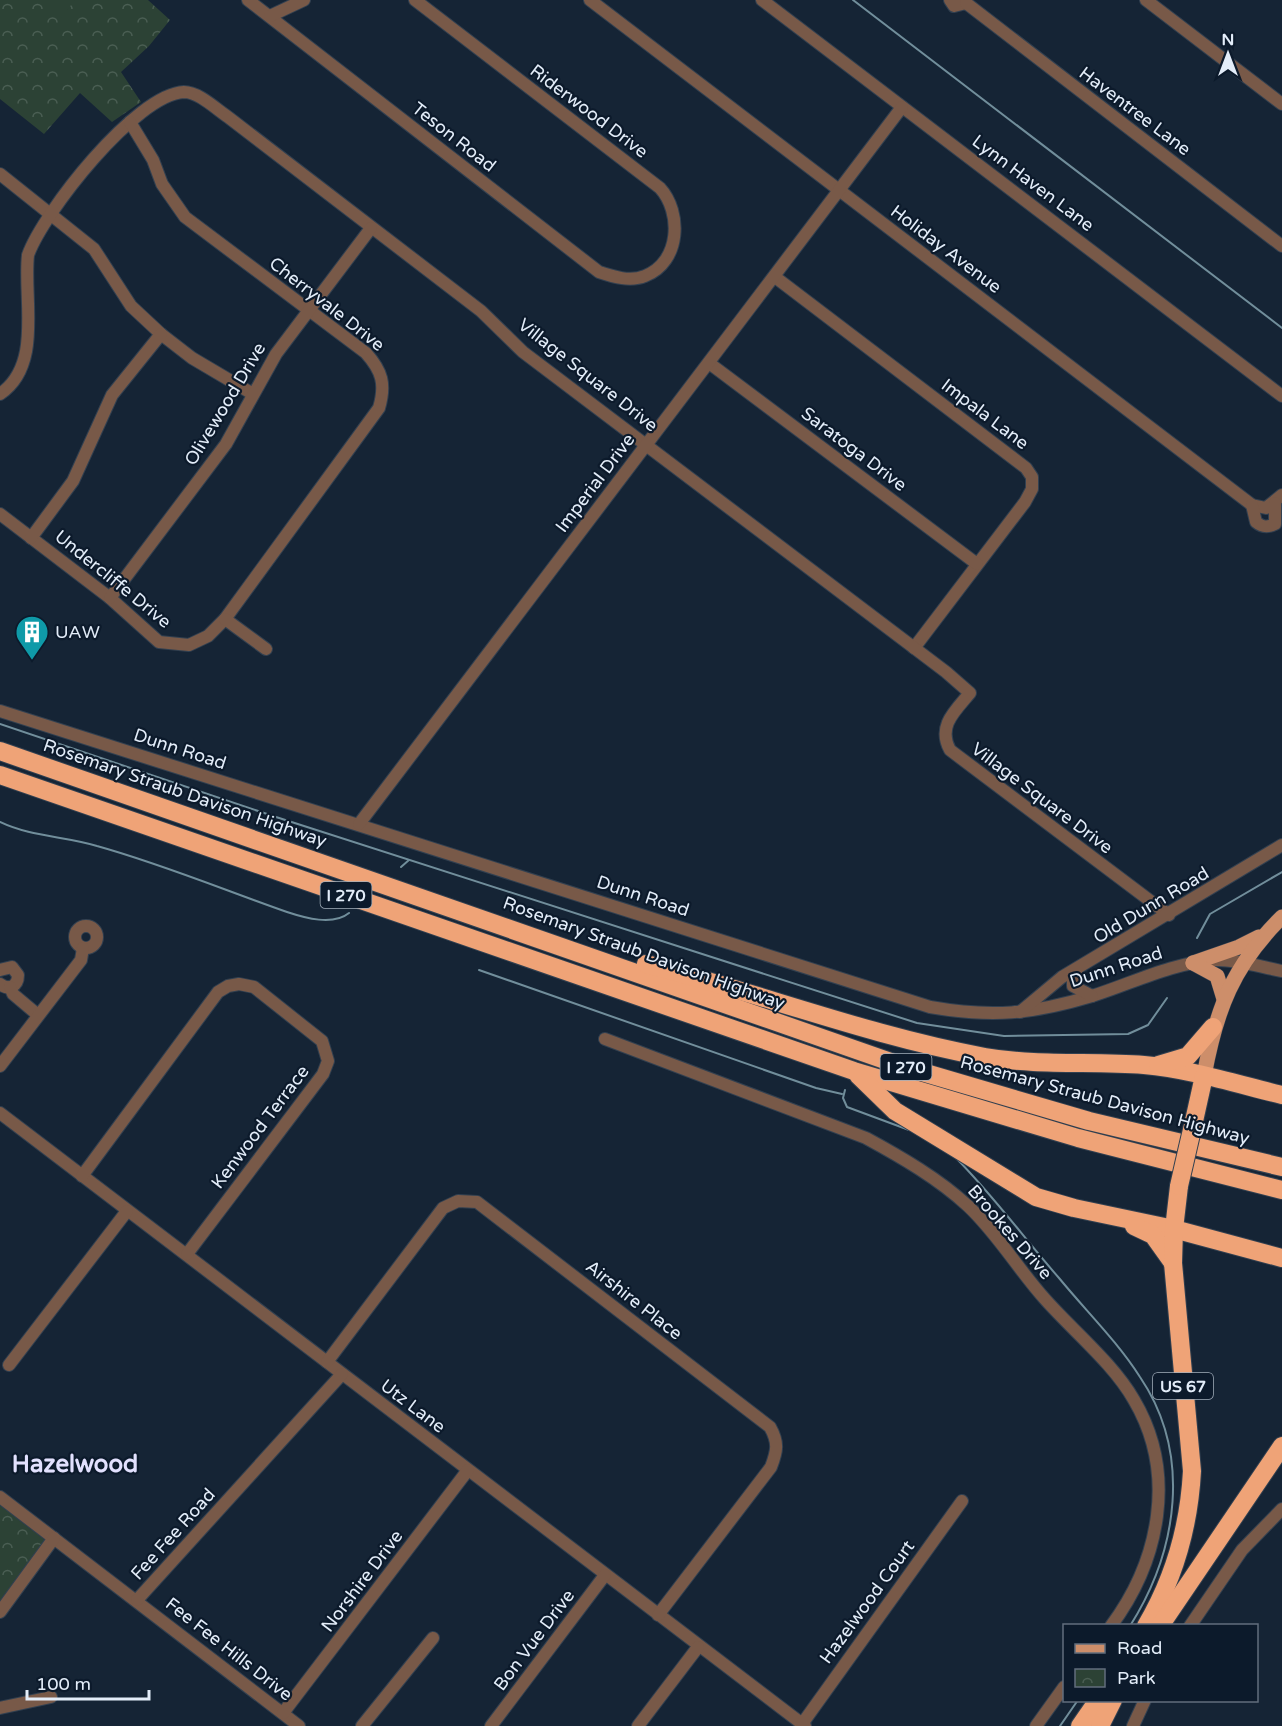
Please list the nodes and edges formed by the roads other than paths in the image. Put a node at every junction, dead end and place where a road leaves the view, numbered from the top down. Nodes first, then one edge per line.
1 (248, 0) edge
2 (304, 0) edge
3 (415, 0) edge
4 (590, 0) edge
5 (762, 0) edge
6 (950, 0) edge
7 (1146, 0) edge
8 (965, 2) edge
9 (270, 16) junction
10 (1282, 104) edge
11 (902, 107) junction
12 (130, 122) junction
13 (0, 174) edge
14 (840, 191) junction
15 (51, 213) junction
16 (371, 228) junction
17 (1282, 246) edge
18 (646, 276) joint
19 (775, 277) junction
20 (310, 311) junction
21 (161, 334) junction
22 (709, 363) junction
23 (0, 394) edge
24 (253, 394) junction
25 (1282, 396) edge
26 (647, 444) junction
27 (1278, 499) edge
28 (1252, 505) junction
29 (0, 514) edge
30 (31, 537) junction
31 (977, 564) junction
32 (110, 598) junction
33 (225, 619) junction
34 (914, 648) junction
35 (266, 649) dead end
36 (0, 711) edge
37 (0, 750) edge
38 (0, 775) edge
39 (359, 824) junction
40 (1282, 845) edge
41 (1169, 915) junction
42 (1282, 917) edge
43 (1264, 934) junction
44 (540, 938) junction
45 (84, 948) dead end
46 (1192, 963) junction
47 (1244, 963) junction
48 (1077, 969) junction
49 (0, 970) edge
50 (1282, 971) edge
51 (1062, 977) junction
52 (5, 986) edge
53 (1092, 996) junction
54 (1224, 999) junction
55 (1056, 1005) junction
56 (1020, 1012) junction
57 (38, 1015) junction
58 (1213, 1027) junction
59 (605, 1039) dead end
60 (0, 1066) edge
61 (1150, 1066) junction
62 (1172, 1070) junction
63 (854, 1071) junction
64 (1204, 1076) junction
65 (1282, 1095) edge
66 (0, 1113) edge
67 (1282, 1167) edge
68 (82, 1176) junction
69 (1282, 1191) edge
70 (127, 1211) junction
71 (1111, 1216) junction
72 (1174, 1229) junction
73 (187, 1254) junction
74 (1282, 1258) edge
75 (1173, 1263) junction
76 (327, 1362) junction
77 (9, 1365) dead end
78 (342, 1374) junction
79 (1282, 1446) edge
80 (468, 1470) junction
81 (0, 1497) edge
82 (962, 1501) dead end
83 (1282, 1509) edge
84 (54, 1538) junction
85 (605, 1575) junction
86 (137, 1600) junction
87 (0, 1612) edge
88 (658, 1615) junction
89 (1112, 1624) edge
90 (1147, 1624) edge
91 (1161, 1624) edge
92 (1191, 1624) edge
93 (433, 1638) dead end
94 (698, 1647) junction
95 (1063, 1690) edge
96 (51, 1697) dead end
97 (1097, 1702) edge
98 (1112, 1702) edge
99 (1144, 1702) edge
100 (0, 1708) edge
101 (283, 1713) junction
102 (804, 1725) edge
103 (300, 1726) edge
104 (362, 1726) edge
105 (491, 1726) edge
106 (638, 1726) edge
107 (1035, 1726) edge
108 (1080, 1726) edge
109 (1100, 1726) edge
110 (1133, 1726) edge

1 - 9 street, Teson Road
2 - 9 street
3 - 18 street, Riderwood Drive
4 - 14 street, Holiday Avenue
5 - 11 street, Lynn Haven Lane
6 - 8 street
7 - 10 street
8 - 17 street, Haventree Lane
9 - 18 street, Teson Road
11 - 14 street, Imperial Drive
11 - 25 street, Lynn Haven Lane
12 - 15 street, Village Square Drive
12 - 16 street, Village Square Drive
12 - 20 street, Cherryvale Drive
13 - 15 street
14 - 19 street, Imperial Drive
14 - 28 street, Holiday Avenue
15 - 21 street
15 - 23 street, Village Square Drive
16 - 20 street, Olivewood Drive
16 - 26 street, Village Square Drive
19 - 22 street, Imperial Drive
19 - 31 street, Impala Lane
20 - 24 street, Olivewood Drive
20 - 33 street, Cherryvale Drive
21 - 24 street
21 - 30 street
22 - 26 street, Imperial Drive
22 - 31 street, Saratoga Drive
24 - 32 street, Olivewood Drive
26 - 34 street, Village Square Drive
26 - 39 street, Imperial Drive
27 - 28 street
27 - 28 street, Holiday Avenue
29 - 30 street, Undercliffe Drive
30 - 32 street, Undercliffe Drive
31 - 34 street, Impala Lane
32 - 33 street, Undercliffe Drive
33 - 35 street
34 - 41 street, Village Square Drive
36 - 39 street, Dunn Road
37 - 44 highway, Rosemary Straub Davison Highway / I 270
38 - 63 highway, I 270
39 - 56 street, Dunn Road
40 - 41 street, Old Dunn Road
41 - 48 street, Old Dunn Road
42 - 43 main road, US 67
43 - 46 main road
43 - 47 main road, US 67
44 - 61 highway
44 - 67 highway, Rosemary Straub Davison Highway / I 270
45 - 57 street
46 - 47 street, Dunn Road
46 - 53 street, Dunn Road
46 - 54 main road
47 - 50 street, Dunn Road
47 - 54 main road, US 67
48 - 51 street, Old Dunn Road
48 - 53 street
49 - 52 street
51 - 55 street
51 - 56 street, Old Dunn Road
52 - 57 street
53 - 55 street, Dunn Road
54 - 58 main road, US 67
55 - 56 street, Dunn Road
57 - 60 street
58 - 61 highway
58 - 62 highway
58 - 64 main road, US 67
59 - 89 street, Brookes Drive
61 - 62 highway
62 - 64 highway
63 - 69 highway, I 270
63 - 71 highway
64 - 65 highway
64 - 72 highway, US 67, bridge
66 - 68 street, Utz Lane
68 - 70 street, Utz Lane
68 - 73 street, Kenwood Terrace
70 - 73 street, Utz Lane
70 - 77 street
71 - 72 highway
71 - 75 highway
72 - 74 highway
72 - 75 highway, US 67
73 - 76 street, Utz Lane
75 - 90 highway, US 67
76 - 78 street, Utz Lane
76 - 88 street, Airshire Place
78 - 80 street, Utz Lane
78 - 86 street, Fee Fee Road
79 - 91 highway
80 - 85 street, Utz Lane
80 - 101 street, Norshire Drive
81 - 84 street
82 - 102 street, Hazelwood Court
83 - 92 street
84 - 86 street, Fee Fee Road
84 - 87 street
85 - 88 street, Utz Lane
85 - 105 street, Bon Vue Drive
86 - 101 street, Fee Fee Hills Drive
88 - 94 street, Utz Lane
93 - 104 street
94 - 102 street, Utz Lane
94 - 106 street
95 - 107 street
96 - 100 street
97 - 108 highway
98 - 109 highway
99 - 110 street
101 - 103 street, Fee Fee Hills Drive

